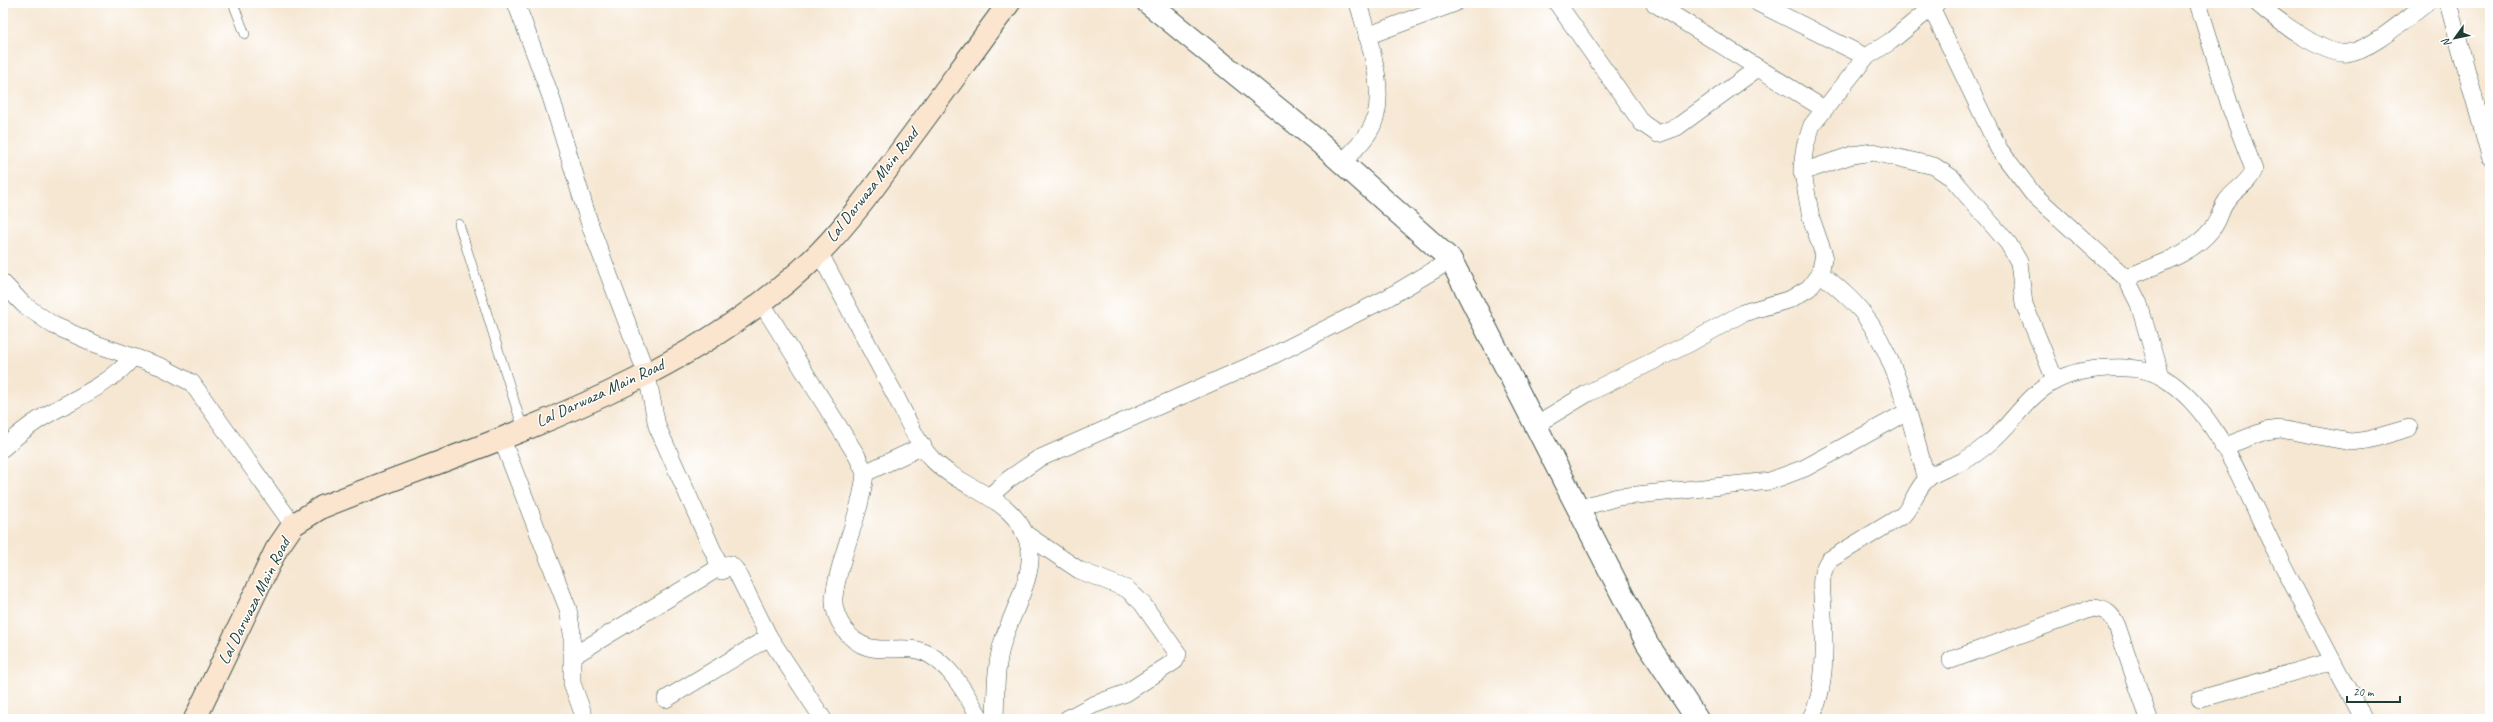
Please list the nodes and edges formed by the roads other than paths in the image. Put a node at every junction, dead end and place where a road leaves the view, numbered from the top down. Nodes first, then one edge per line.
1 (233, 3) edge
2 (516, 3) edge
3 (1009, 3) edge
4 (1148, 3) edge
5 (1358, 3) edge
6 (1454, 3) edge
7 (1557, 3) edge
8 (1654, 3) edge
9 (1758, 3) edge
10 (2198, 3) edge
11 (2257, 3) edge
12 (2427, 3) edge
13 (2448, 3) edge
14 (1933, 5) edge
15 (245, 34) dead end
16 (1367, 36) junction
17 (1866, 57) junction
18 (1758, 68) junction
19 (1824, 109) junction
20 (2490, 156) edge
21 (1342, 163) junction
22 (1802, 172) junction
23 (459, 224) dead end
24 (819, 252) junction
25 (1451, 260) junction
26 (1820, 273) junction
27 (2126, 278) junction
28 (3, 283) edge
29 (761, 302) junction
30 (133, 357) junction
31 (647, 375) junction
32 (2160, 376) junction
33 (2055, 380) junction
34 (1907, 412) junction
35 (1537, 424) junction
36 (2409, 428) dead end
37 (523, 429) junction
38 (501, 437) junction
39 (923, 446) junction
40 (2223, 447) junction
41 (3, 448) edge
42 (865, 473) junction
43 (1927, 479) junction
44 (990, 496) junction
45 (1579, 508) junction
46 (293, 525) junction
47 (1024, 533) junction
48 (721, 569) junction
49 (769, 637) junction
50 (573, 656) junction
51 (1950, 660) dead end
52 (2332, 661) junction
53 (666, 699) dead end
54 (2200, 699) dead end
55 (195, 719) edge
56 (585, 719) edge
57 (823, 719) edge
58 (981, 719) edge
59 (995, 719) edge
60 (1067, 719) edge
61 (1697, 719) edge
62 (1810, 719) edge
63 (2149, 719) edge
64 (2364, 719) edge

1 - 15 lane
2 - 31 street
3 - 24 main road, Lal Darwaza Main Road
4 - 21 street
5 - 16 street
6 - 16 street
7 - 18 street
8 - 18 street
9 - 17 street
10 - 27 street
11 - 12 street
13 - 20 street
14 - 17 street
14 - 27 street
16 - 21 street
17 - 19 street
18 - 19 street
19 - 22 street
21 - 25 street
22 - 26 street
22 - 33 street
23 - 37 lane
24 - 29 main road, Lal Darwaza Main Road
24 - 39 street
25 - 35 street
25 - 44 street
26 - 34 street
26 - 35 street
27 - 32 street
28 - 30 street
29 - 31 main road, Lal Darwaza Main Road
29 - 42 street
30 - 41 street
30 - 46 street
31 - 37 main road, Lal Darwaza Main Road
31 - 48 street
32 - 33 street
32 - 40 street
33 - 43 street
34 - 43 street
34 - 45 street
35 - 45 street
36 - 40 street
37 - 38 main road, Lal Darwaza Main Road
38 - 46 main road, Lal Darwaza Main Road
38 - 50 street
39 - 42 street
39 - 44 street
40 - 52 street
42 - 58 street
43 - 62 street
44 - 47 street
45 - 61 street
46 - 55 main road, Lal Darwaza Main Road
47 - 59 street
47 - 60 street
48 - 49 street
48 - 50 street
49 - 53 street
49 - 57 street
50 - 56 street
51 - 63 street
52 - 54 street
52 - 64 street

